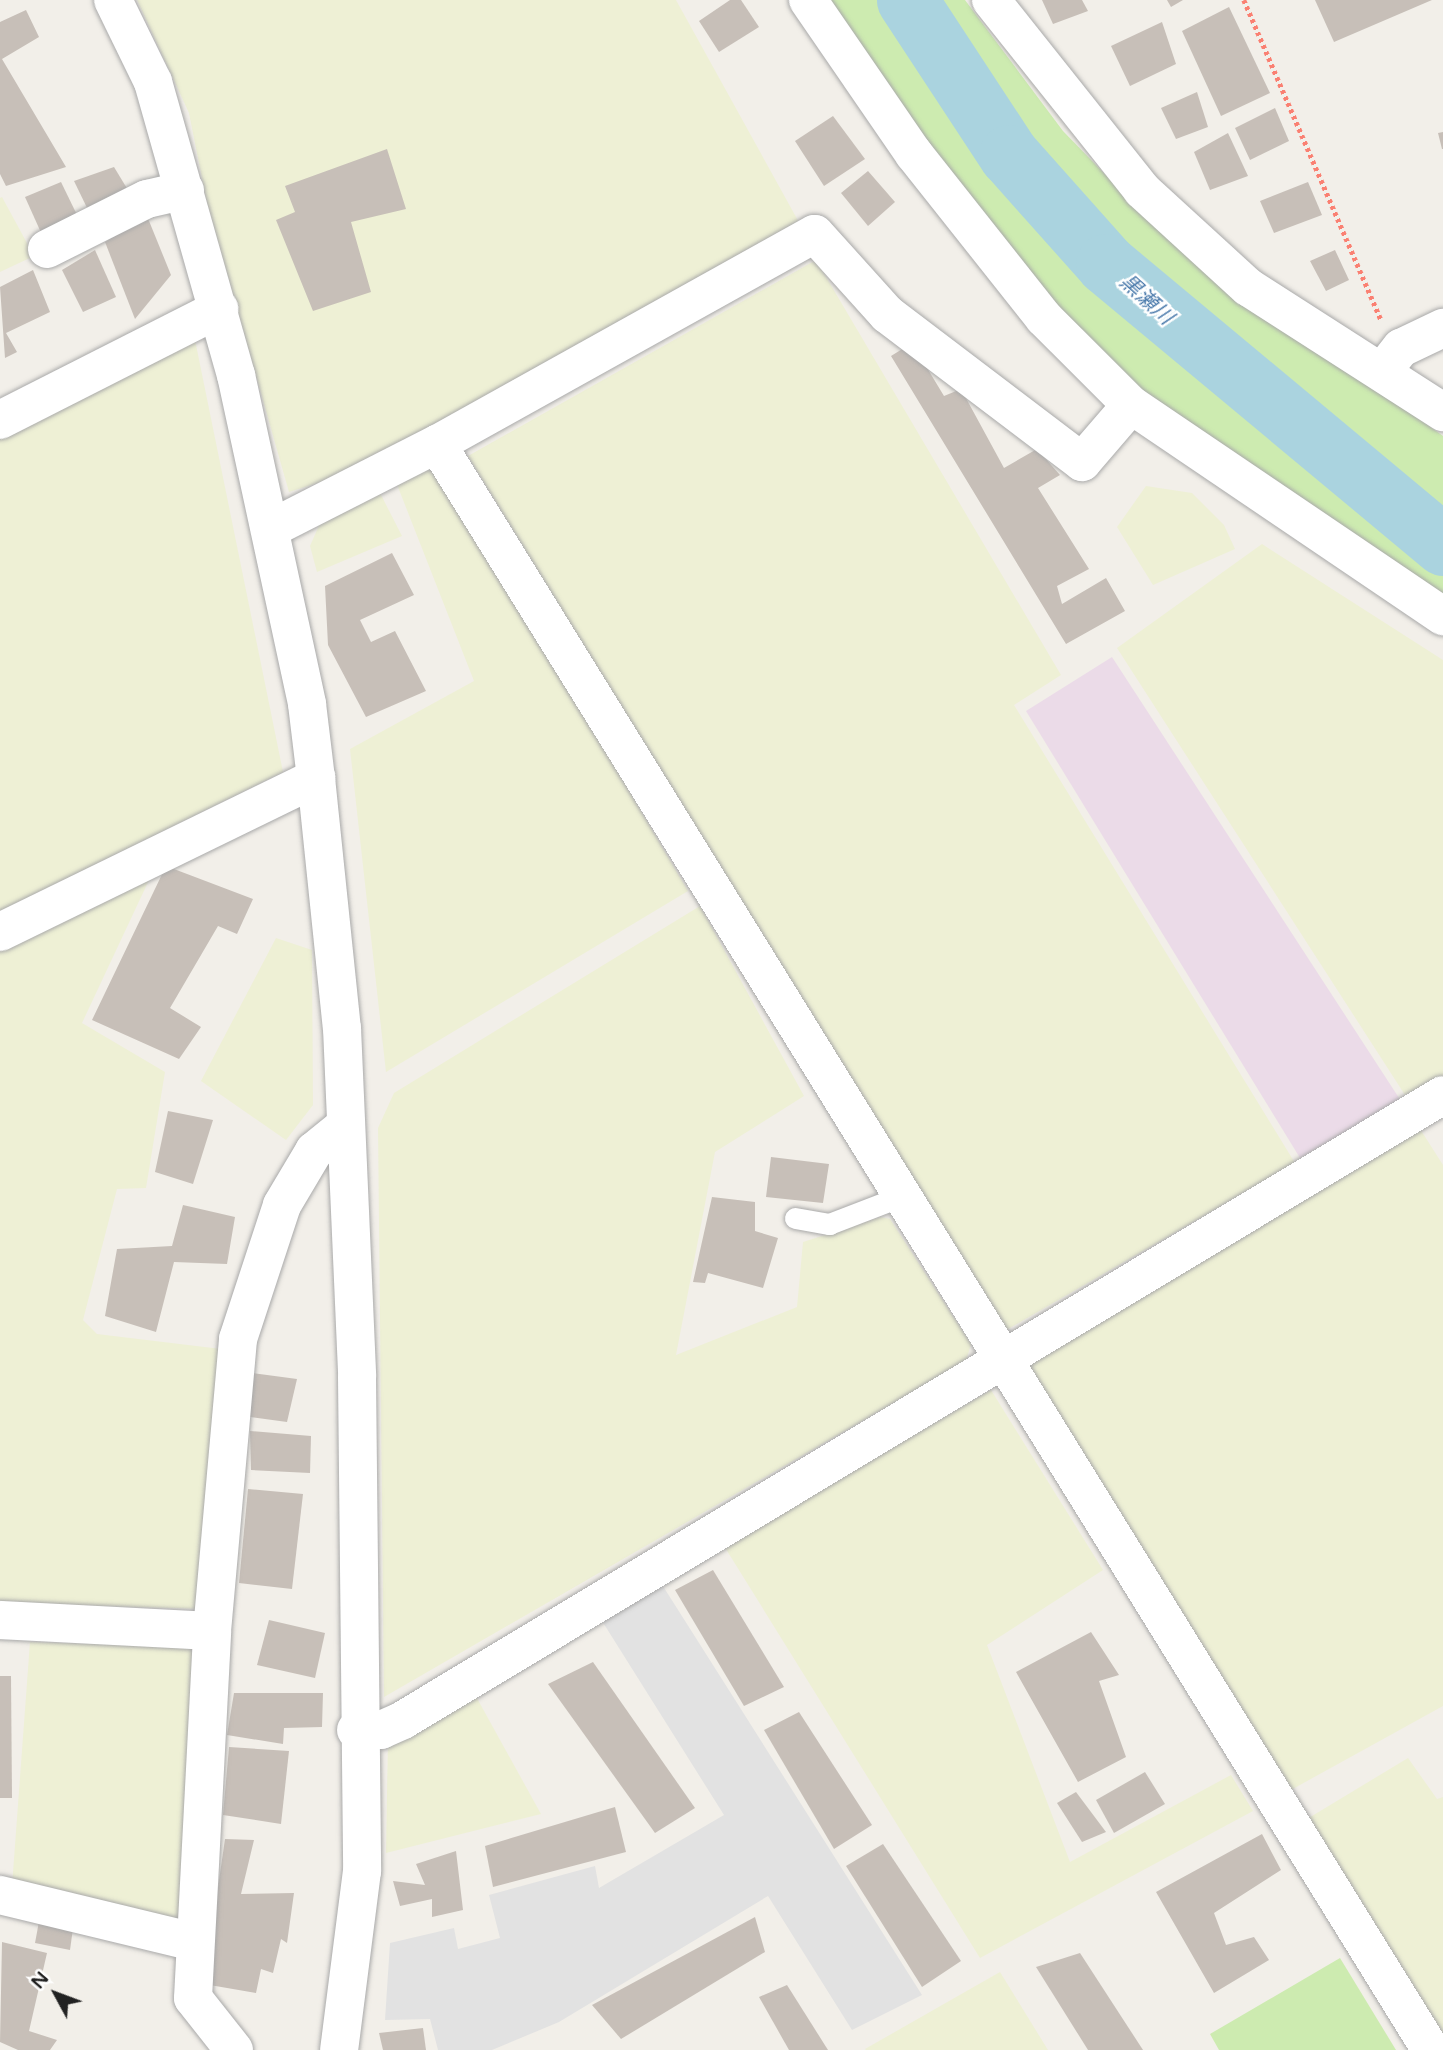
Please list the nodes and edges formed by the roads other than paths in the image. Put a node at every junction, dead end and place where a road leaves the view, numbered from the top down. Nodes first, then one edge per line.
1 (113, 0) edge
2 (808, 0) edge
3 (991, 0) edge
4 (185, 190) junction
5 (47, 249) dead end
6 (219, 309) junction
7 (1443, 328) edge
8 (1392, 360) junction
9 (1131, 405) junction
10 (1443, 412) edge
11 (0, 419) edge
12 (438, 444) junction
13 (271, 529) junction
14 (1443, 616) edge
15 (316, 778) junction
16 (0, 932) edge
17 (1443, 1095) edge
18 (345, 1126) junction
19 (904, 1195) junction
20 (795, 1219) dead end
21 (1000, 1357) junction
22 (0, 1620) edge
23 (212, 1631) junction
24 (356, 1730) junction
25 (0, 1895) edge
26 (194, 1942) junction
27 (234, 2050) edge
28 (339, 2050) edge
29 (1431, 2050) edge

1 - 4 street
2 - 9 street
3 - 8 street
4 - 5 street
4 - 6 street
6 - 11 street
6 - 13 street
7 - 8 street
8 - 10 street
9 - 12 street
9 - 14 street
12 - 13 street
12 - 19 street
13 - 15 street
15 - 16 street
15 - 18 street
17 - 21 street
18 - 23 street
18 - 24 street
19 - 20 lane
19 - 21 street
21 - 24 street
21 - 29 street
22 - 23 street
23 - 26 street
24 - 28 street
25 - 26 street
26 - 27 street

